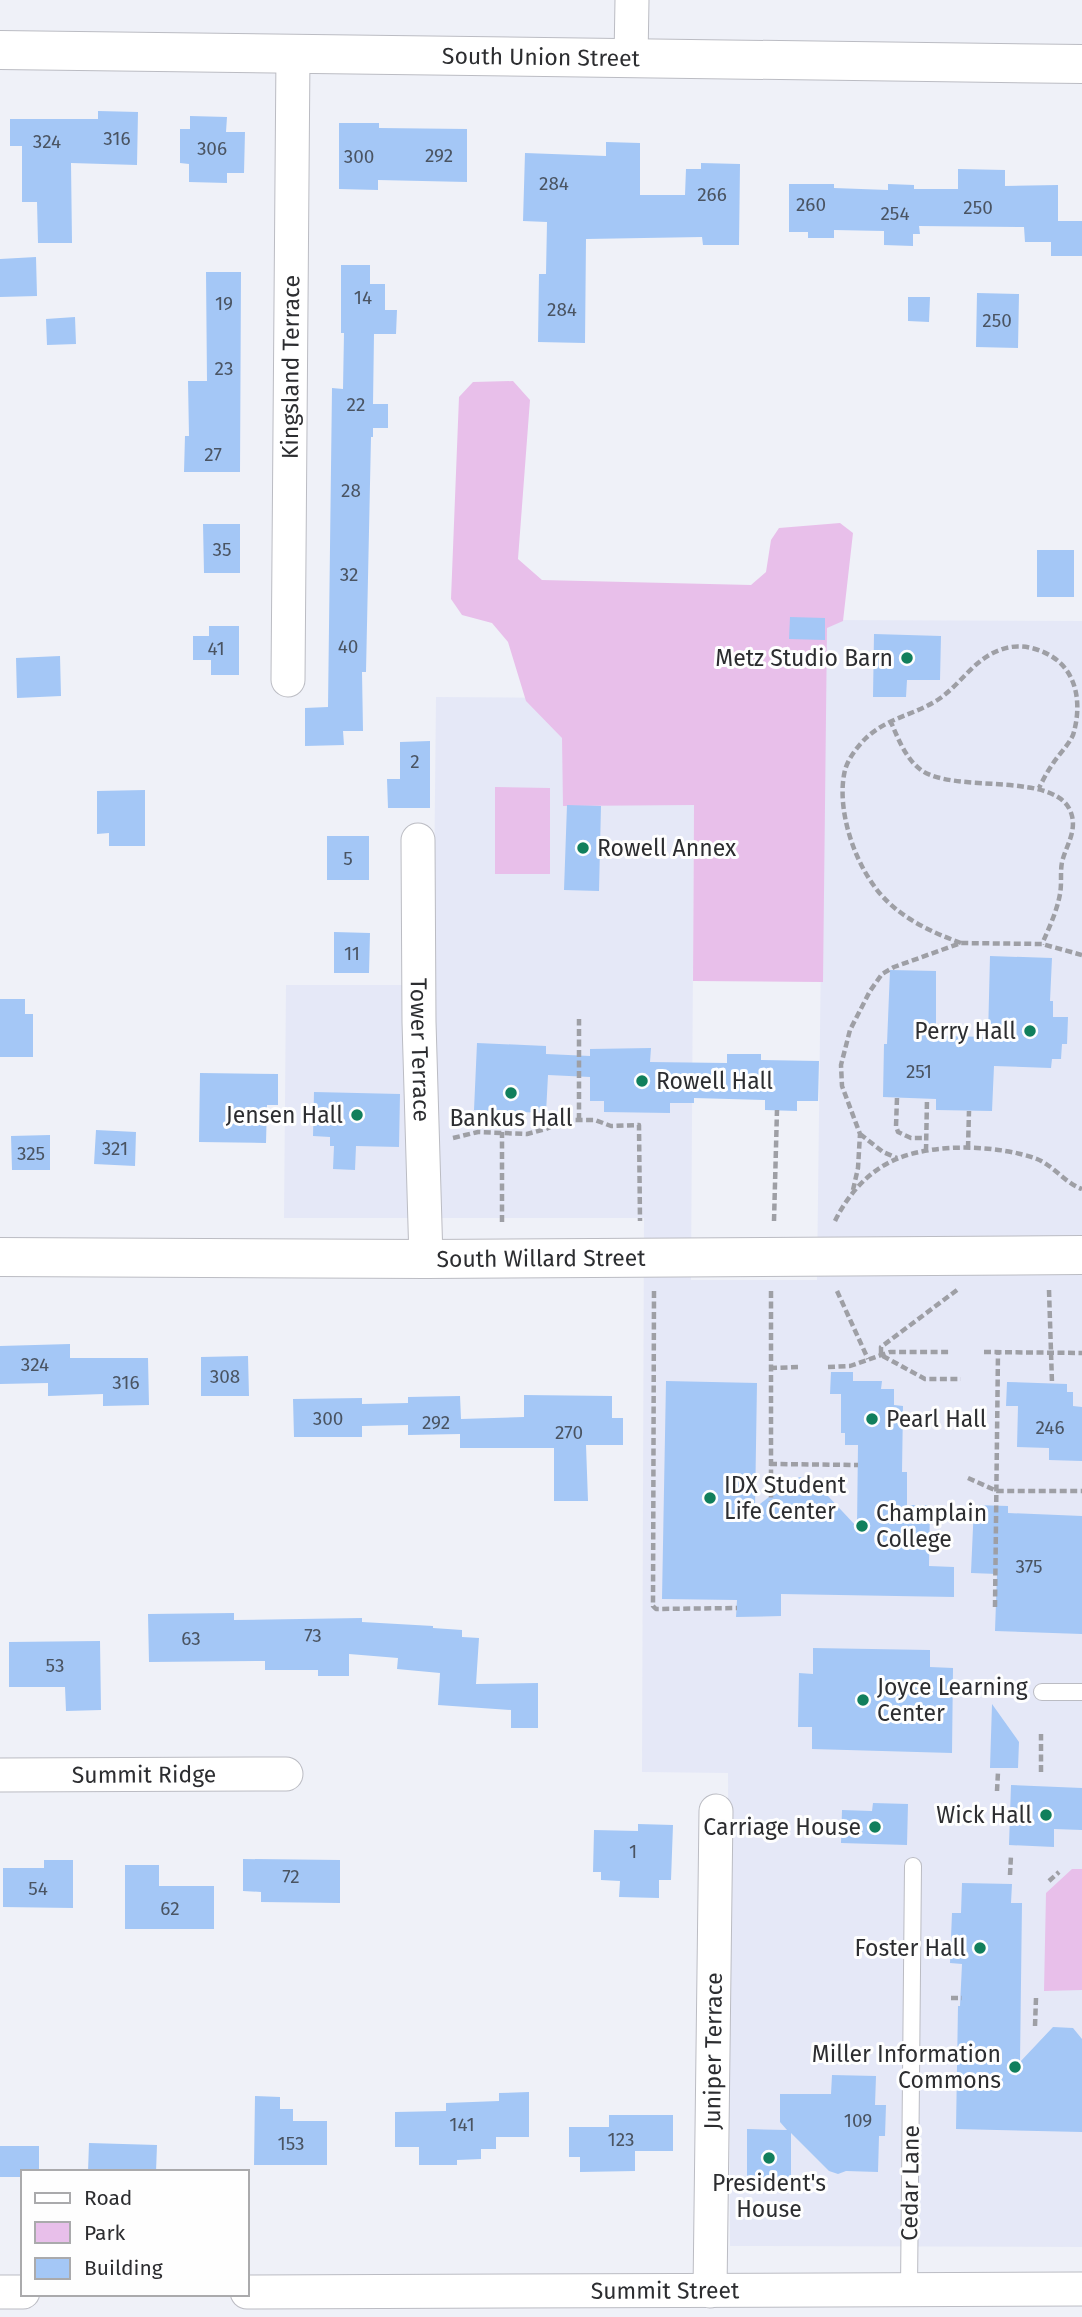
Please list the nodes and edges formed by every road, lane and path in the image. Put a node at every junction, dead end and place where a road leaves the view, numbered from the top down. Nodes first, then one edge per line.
1 (632, 0) edge
2 (0, 50) edge
3 (293, 53) junction
4 (631, 58) junction
5 (1082, 64) edge
6 (288, 680) dead end
7 (890, 720) junction
8 (1039, 788) junction
9 (418, 840) dead end
10 (961, 943) junction
11 (1042, 944) junction
12 (1082, 955) edge
13 (579, 1019) dead end
14 (897, 1098) dead end
15 (927, 1099) dead end
16 (777, 1110) dead end
17 (969, 1111) dead end
18 (579, 1120) junction
19 (502, 1132) junction
20 (860, 1134) junction
21 (449, 1138) dead end
22 (927, 1138) junction
23 (968, 1148) junction
24 (926, 1151) junction
25 (898, 1158) junction
26 (1082, 1189) edge
27 (853, 1190) junction
28 (640, 1221) dead end
29 (774, 1221) dead end
30 (835, 1221) dead end
31 (502, 1222) dead end
32 (1082, 1255) edge
33 (0, 1257) edge
34 (426, 1259) junction
35 (654, 1290) dead end
36 (957, 1290) dead end
37 (1049, 1290) dead end
38 (771, 1291) dead end
39 (837, 1291) dead end
40 (950, 1352) dead end
41 (984, 1352) dead end
42 (998, 1352) junction
43 (1051, 1352) junction
44 (1082, 1353) edge
45 (881, 1355) junction
46 (868, 1359) junction
47 (770, 1367) junction
48 (799, 1367) dead end
49 (828, 1367) dead end
50 (961, 1379) dead end
51 (1052, 1383) dead end
52 (770, 1464) junction
53 (858, 1465) dead end
54 (968, 1478) dead end
55 (997, 1491) junction
56 (1082, 1491) edge
57 (771, 1502) dead end
58 (995, 1607) dead end
59 (737, 1608) dead end
60 (1042, 1692) dead end
61 (1082, 1692) edge
62 (1041, 1734) dead end
63 (998, 1772) dead end
64 (1041, 1772) dead end
65 (286, 1774) dead end
66 (0, 1775) edge
67 (997, 1791) dead end
68 (716, 1811) dead end
69 (1011, 1854) dead end
70 (913, 1866) dead end
71 (1059, 1872) dead end
72 (1010, 1875) dead end
73 (1049, 1881) dead end
74 (951, 1998) dead end
75 (962, 1998) dead end
76 (1036, 1998) dead end
77 (1035, 2026) dead end
78 (909, 2290) junction
79 (1082, 2290) edge
80 (248, 2291) edge
81 (710, 2291) junction
82 (0, 2292) edge
83 (21, 2292) edge

1 - 4 street
2 - 3 main road, South Union Street
3 - 4 main road, South Union Street
3 - 6 street, Kingsland Terrace
4 - 5 main road, South Union Street
7 - 8 path
7 - 8 path
7 - 10 path
8 - 11 path
9 - 34 street, Tower Terrace
10 - 11 path
10 - 20 path
11 - 12 path
13 - 18 path
14 - 22 path
15 - 22 path
16 - 29 path
17 - 23 path
18 - 19 path
18 - 28 path
19 - 21 path
19 - 31 path
20 - 25 path
20 - 27 path
22 - 24 path
23 - 24 path
23 - 26 path
24 - 25 path
25 - 27 path
27 - 30 path
32 - 34 main road, South Willard Street
33 - 34 main road, South Willard Street
35 - 59 path
36 - 45 path
37 - 43 path
38 - 47 path
39 - 46 path
40 - 45 path
41 - 42 path
42 - 43 path
42 - 55 path
43 - 44 path
43 - 51 path
45 - 46 path
45 - 50 path
46 - 49 path
47 - 48 path
47 - 52 path
52 - 53 path
52 - 57 path
54 - 55 path
55 - 56 path
55 - 58 path
60 - 61 lane
62 - 64 path
63 - 67 path
65 - 66 street, Summit Ridge
68 - 81 street, Juniper Terrace
69 - 72 path
70 - 78 lane, Cedar Lane
71 - 73 path
74 - 75 path
76 - 77 path
78 - 79 street, Summit Street
78 - 81 street, Summit Street
80 - 81 street, Summit Street
82 - 83 street

